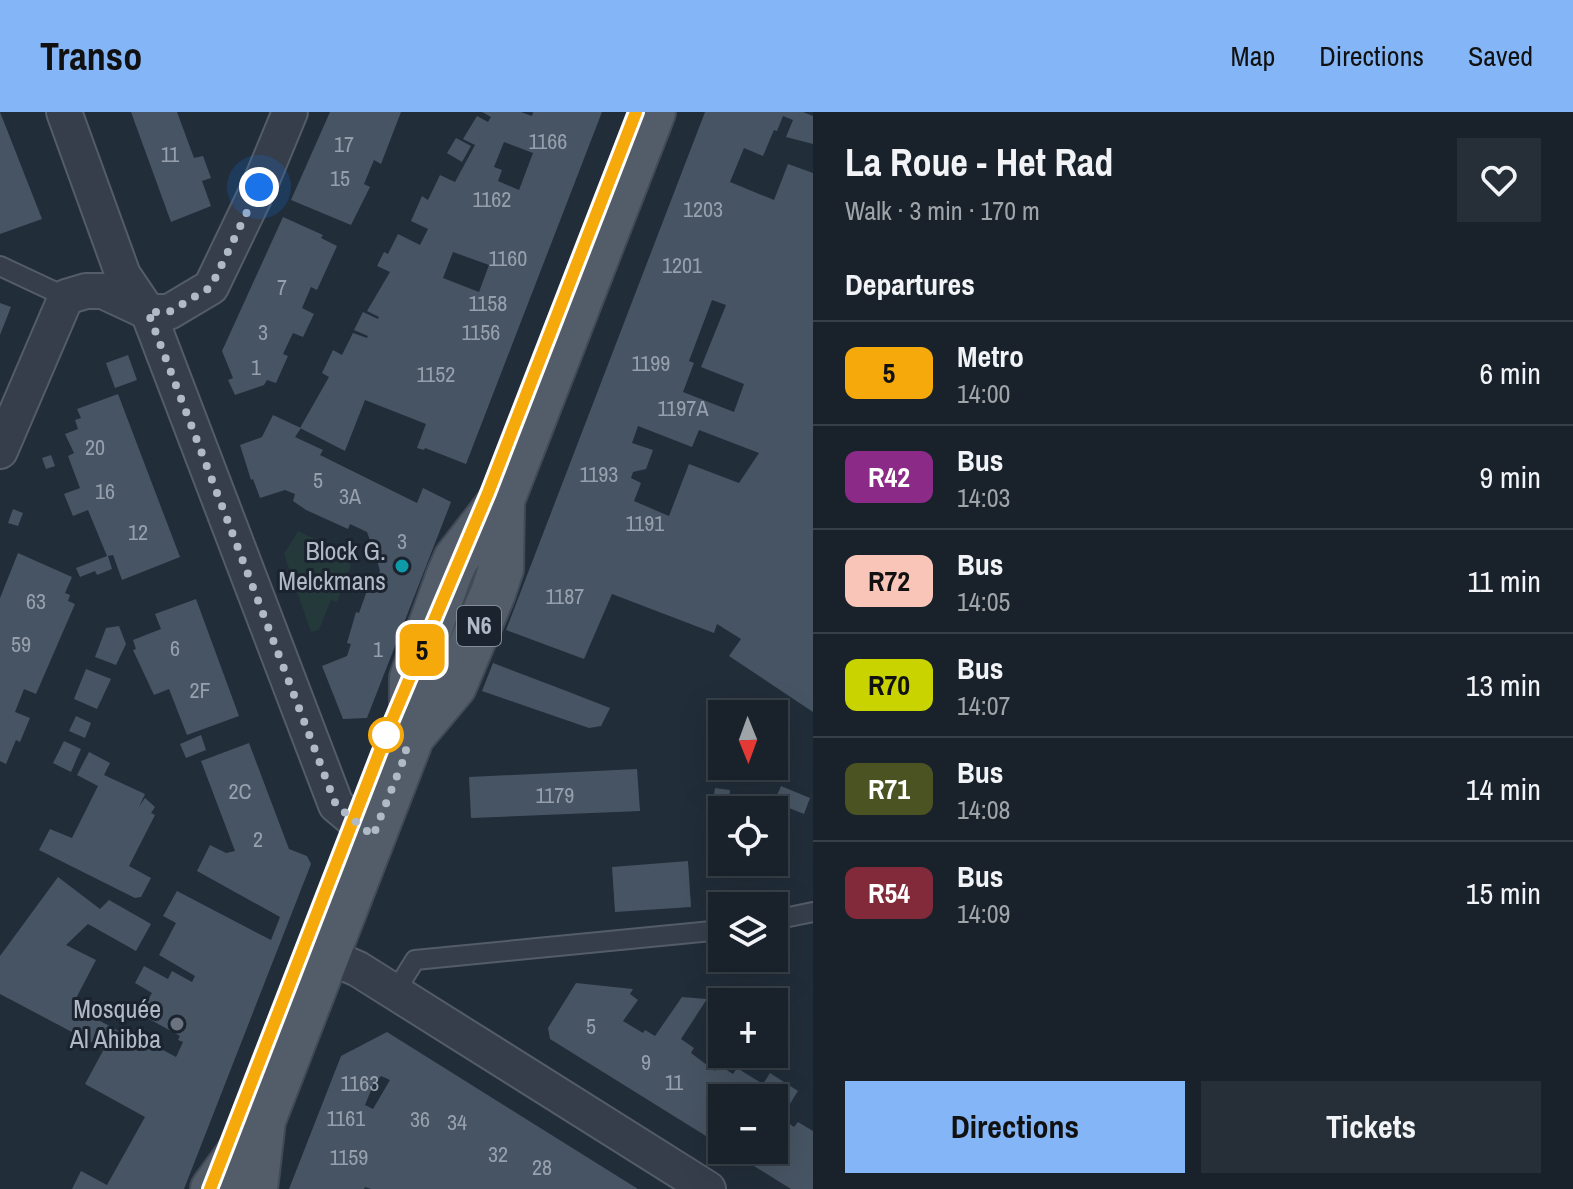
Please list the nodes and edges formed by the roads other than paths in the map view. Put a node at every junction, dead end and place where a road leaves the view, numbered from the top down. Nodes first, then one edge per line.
1 (64, 112) edge
2 (290, 112) edge
3 (653, 112) edge
4 (0, 266) edge
5 (66, 297) junction
6 (148, 312) junction
7 (0, 451) edge
8 (373, 836) junction
9 (813, 912) edge
10 (788, 917) edge
11 (708, 931) edge
12 (326, 955) junction
13 (395, 992) junction
14 (263, 1120) junction
15 (213, 1189) edge
16 (255, 1189) edge
17 (708, 1189) edge

1 - 6 street
2 - 6 street
3 - 8 main road, N6
4 - 5 lane
5 - 6 street
5 - 7 street
6 - 8 street
8 - 12 main road, N6
9 - 10 lane
11 - 13 lane
12 - 13 street
12 - 14 main road, N6
13 - 17 street
14 - 15 main road, N6
14 - 16 main road, N6

